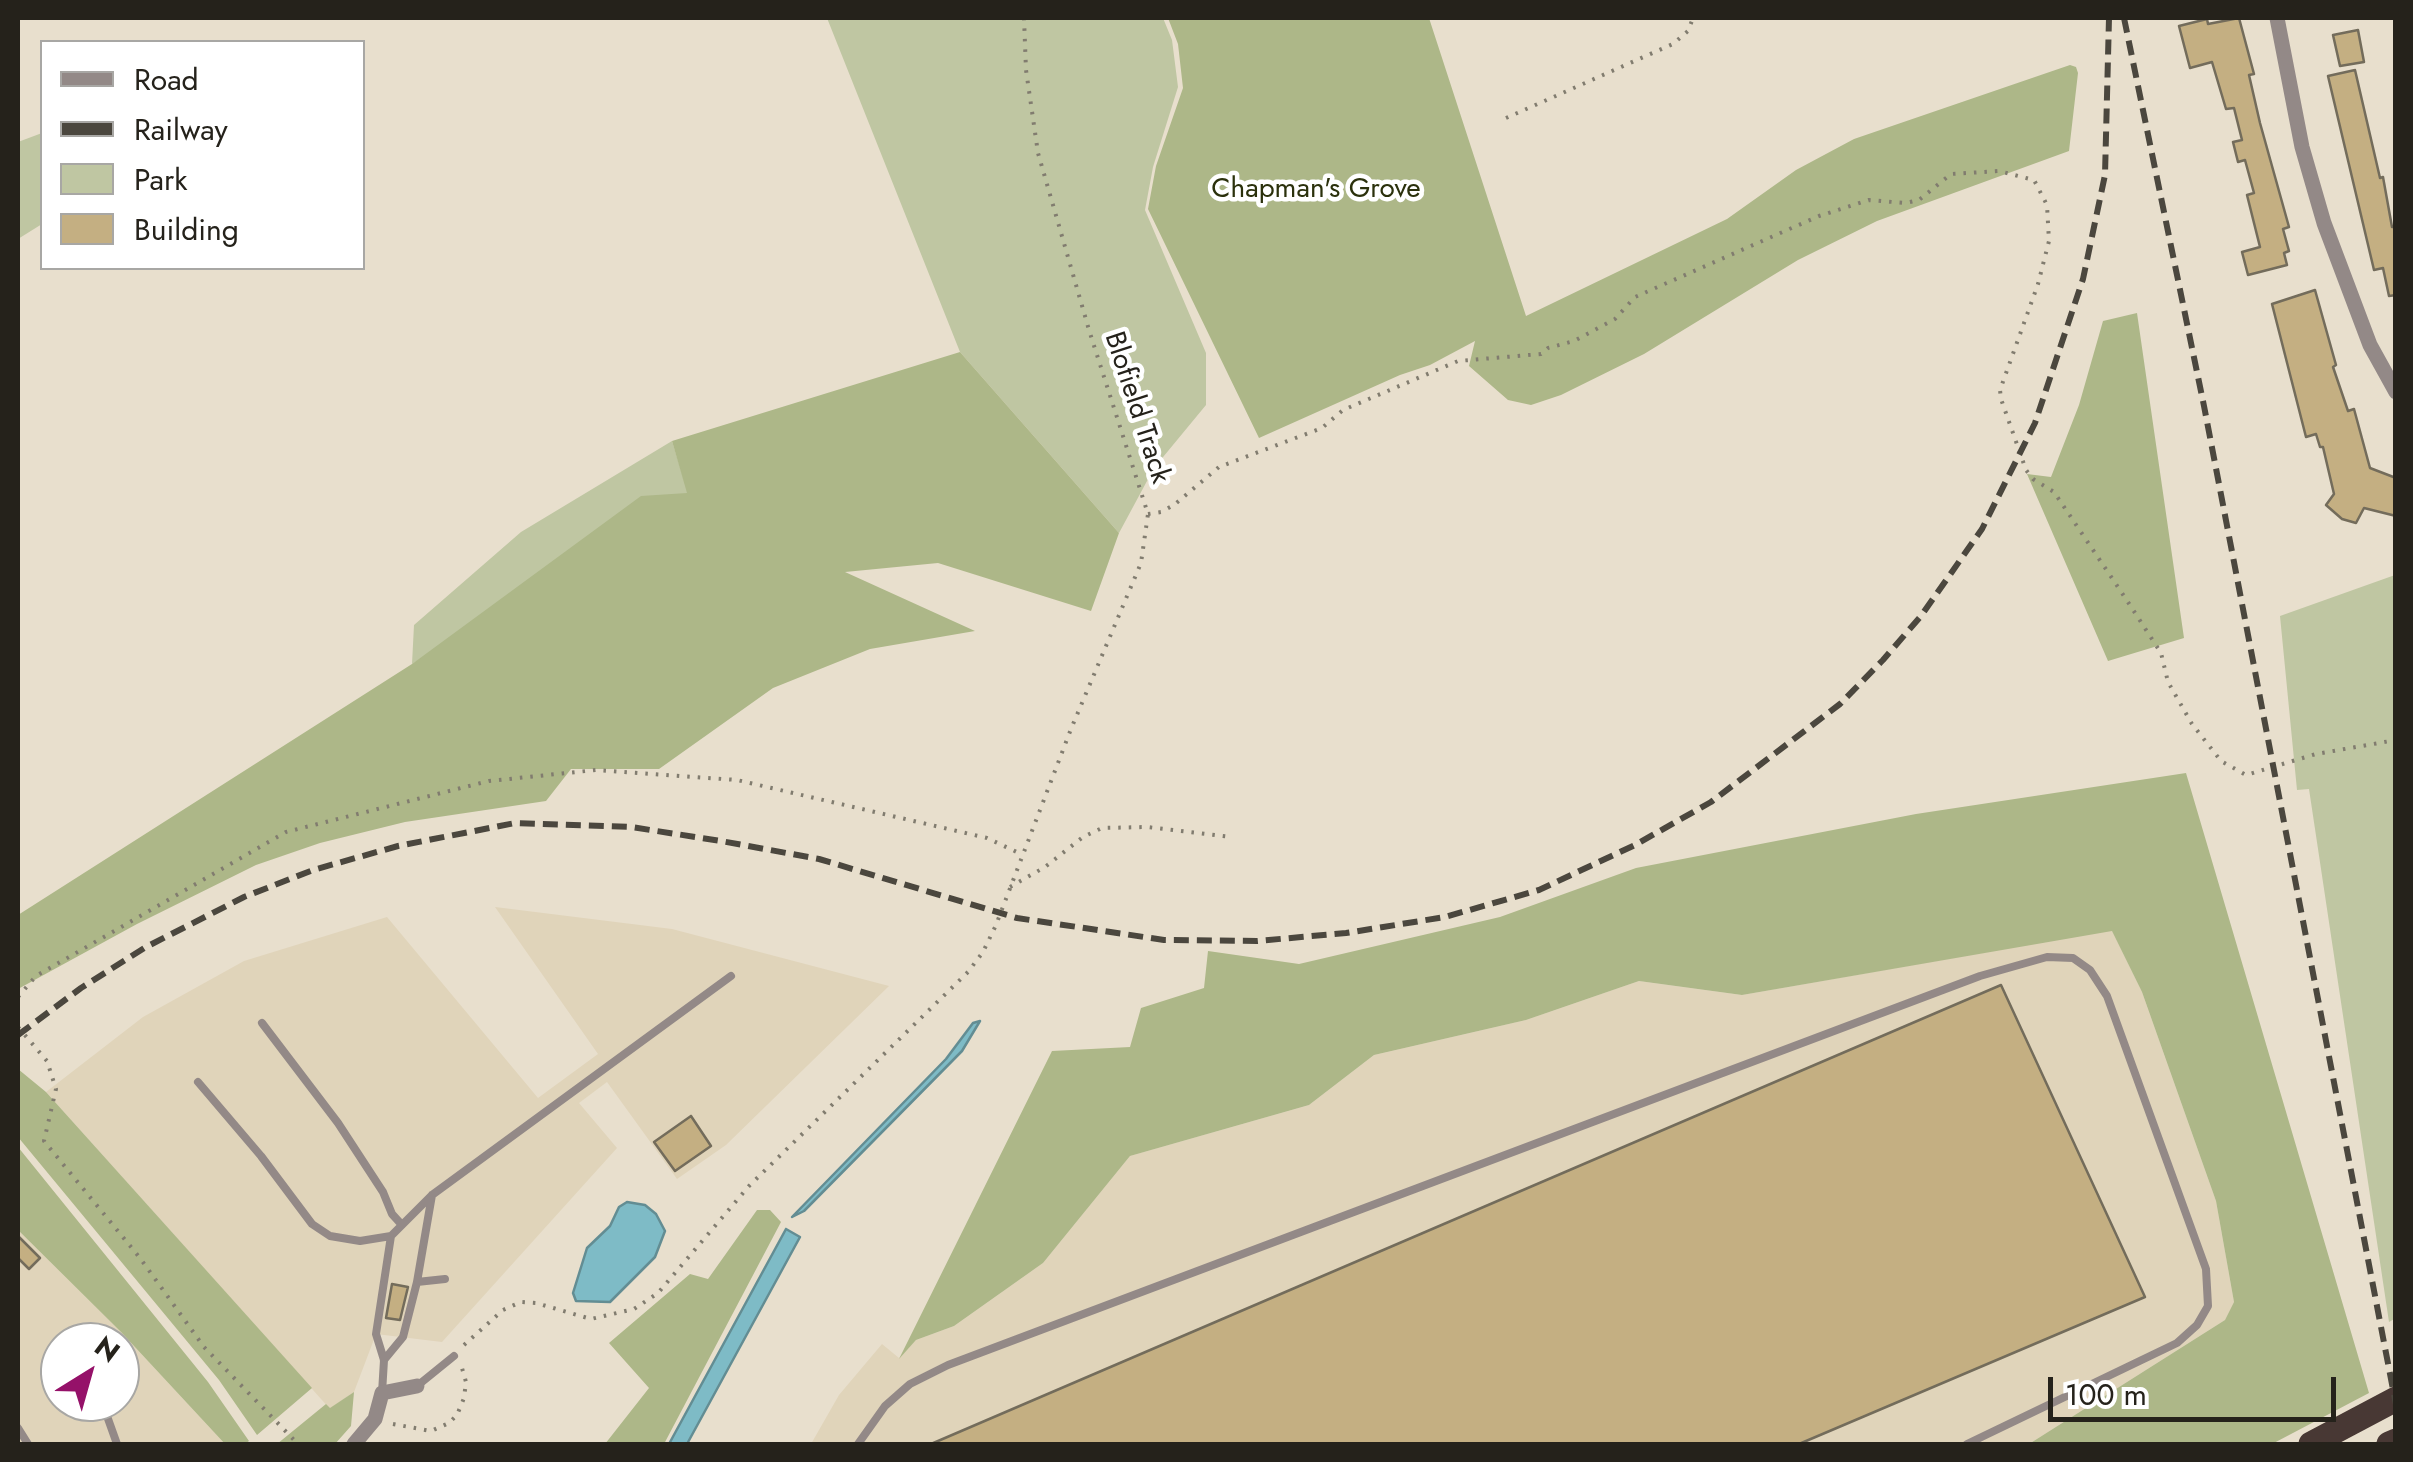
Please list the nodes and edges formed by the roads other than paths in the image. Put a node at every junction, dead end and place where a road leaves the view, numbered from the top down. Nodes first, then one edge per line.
1 (2276, 18) edge
2 (2396, 392) edge
3 (732, 976) dead end
4 (262, 1023) dead end
5 (198, 1082) dead end
6 (432, 1195) junction
7 (402, 1225) junction
8 (391, 1236) junction
9 (445, 1279) dead end
10 (417, 1282) junction
11 (454, 1356) road end
12 (384, 1360) junction
13 (417, 1386) joint
14 (382, 1393) junction
15 (2396, 1400) edge
16 (18, 1428) edge
17 (2396, 1441) edge
18 (28, 1444) edge
19 (354, 1444) edge
20 (858, 1444) edge
21 (1966, 1444) edge
22 (2312, 1444) edge
23 (2389, 1444) edge

1 - 2 street
3 - 6 lane
4 - 7 lane
5 - 8 lane
6 - 7 lane
6 - 10 lane
7 - 8 lane
8 - 12 lane
9 - 10 lane
10 - 12 lane
11 - 13 lane
12 - 14 lane
13 - 14 street
14 - 19 street
15 - 22 highway
16 - 18 lane
17 - 23 highway
20 - 21 lane

